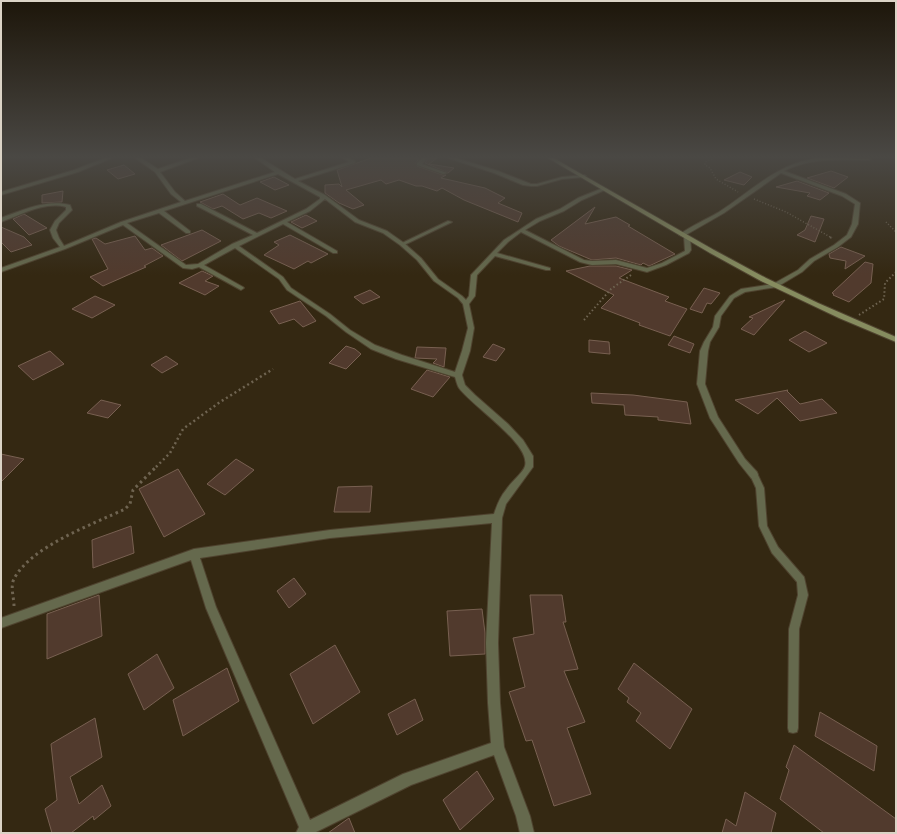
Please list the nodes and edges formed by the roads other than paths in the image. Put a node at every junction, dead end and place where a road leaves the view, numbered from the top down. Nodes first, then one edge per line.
1 (323, 196) edge
2 (178, 197) edge
3 (204, 197) edge
4 (324, 197) edge
5 (585, 197) edge
6 (620, 197) edge
7 (745, 197) edge
8 (847, 197) edge
9 (186, 203) junction
10 (199, 205) dead end
11 (160, 211) junction
12 (1, 220) edge
13 (283, 222) junction
14 (450, 222) dead end
15 (123, 223) junction
16 (521, 230) junction
17 (188, 232) dead end
18 (257, 235) junction
19 (685, 236) junction
20 (402, 244) junction
21 (234, 245) junction
22 (63, 248) junction
23 (335, 252) dead end
24 (492, 254) junction
25 (200, 265) junction
26 (548, 269) dead end
27 (1, 270) edge
28 (775, 286) junction
29 (241, 288) dead end
30 (466, 304) junction
31 (896, 340) edge
32 (458, 375) junction
33 (754, 475) joint
34 (497, 518) junction
35 (194, 554) junction
36 (1, 624) edge
37 (793, 728) dead end
38 (498, 747) junction
39 (305, 831) edge
40 (527, 833) edge

1 - 13 street
2 - 9 street
3 - 9 street
4 - 20 street
5 - 16 street
6 - 19 main road
7 - 19 street
8 - 28 street
9 - 11 street
10 - 18 street
11 - 15 street
11 - 17 street
12 - 22 street
13 - 18 street
13 - 23 street
14 - 20 lane
15 - 22 street
15 - 25 street
16 - 19 street
16 - 24 street
18 - 21 street
19 - 28 main road
20 - 30 street
21 - 25 street
21 - 32 street
22 - 27 street
24 - 26 street
24 - 30 street
25 - 29 street
28 - 31 main road
28 - 33 street
30 - 32 street
32 - 34 street
33 - 37 lane
34 - 35 street
34 - 38 street
35 - 36 street
35 - 39 street
38 - 39 street
38 - 40 street

